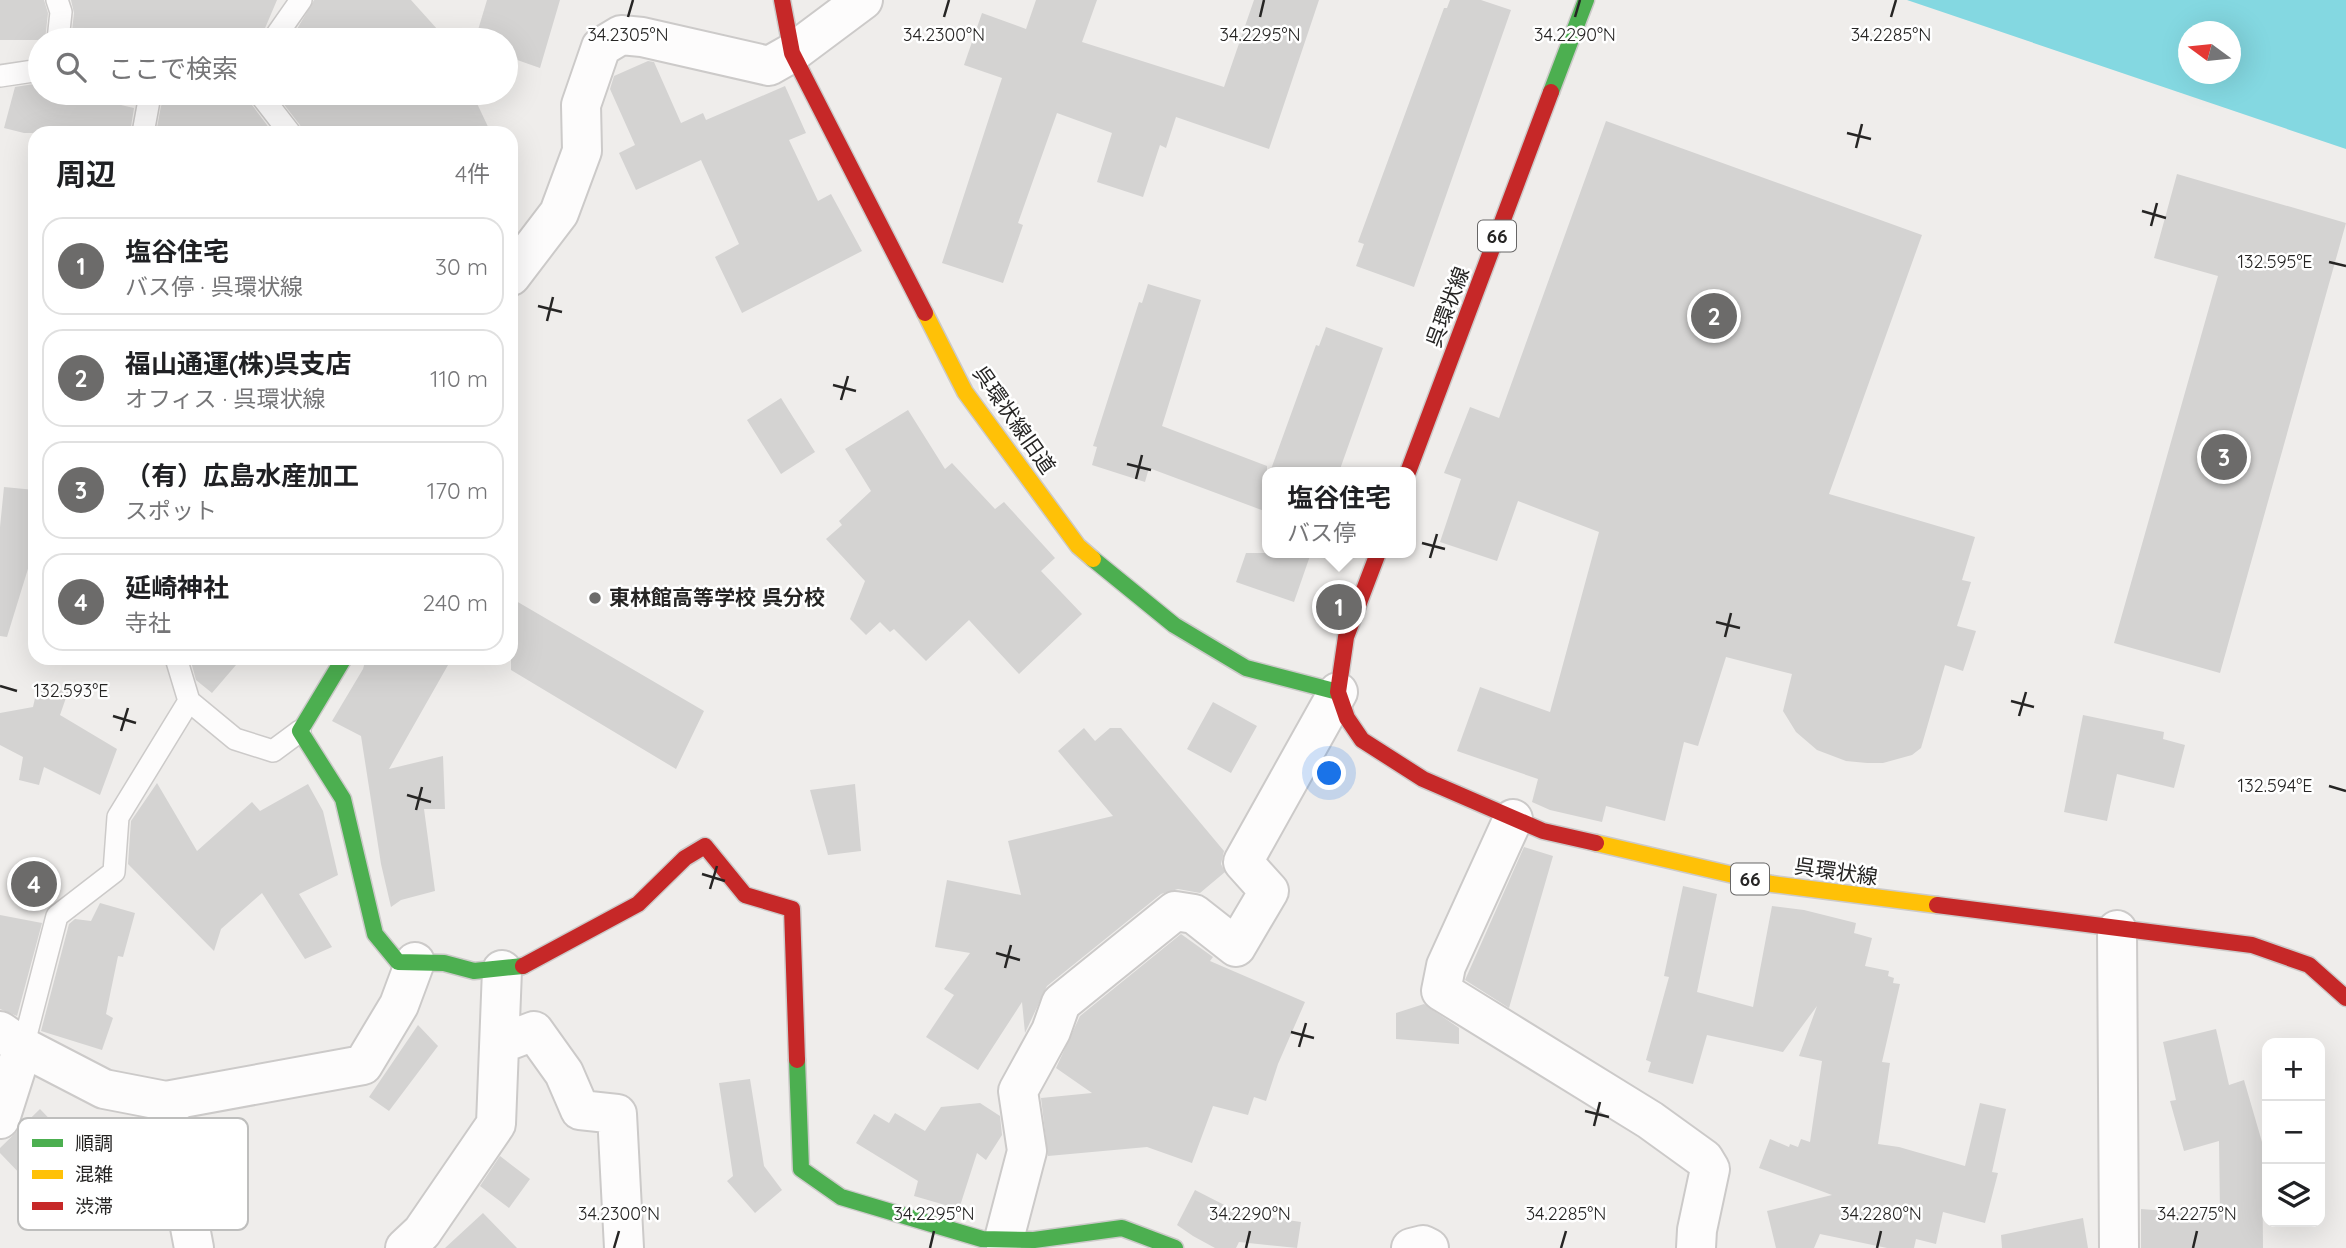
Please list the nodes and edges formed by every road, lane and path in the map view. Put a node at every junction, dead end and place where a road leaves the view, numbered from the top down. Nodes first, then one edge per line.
1 (57, 0) edge
2 (302, 0) edge
3 (782, 0) edge
4 (863, 0) edge
5 (1586, 0) edge
6 (59, 28) edge
7 (282, 28) edge
8 (792, 53) junction
9 (28, 72) edge
10 (0, 76) edge
11 (148, 105) edge
12 (268, 105) edge
13 (144, 126) edge
14 (285, 126) edge
15 (518, 267) edge
16 (1410, 467) edge
17 (1376, 558) edge
18 (178, 665) edge
19 (340, 665) edge
20 (1338, 692) junction
21 (189, 701) junction
22 (300, 731) junction
23 (1513, 819) junction
24 (2117, 930) junction
25 (415, 962) junction
26 (502, 970) junction
27 (2346, 998) edge
28 (11, 1039) edge
29 (500, 1044) junction
30 (166, 1101) junction
31 (169, 1118) edge
32 (0, 1119) edge
33 (191, 1230) edge
34 (1004, 1239) junction
35 (194, 1248) edge
36 (405, 1248) edge
37 (624, 1248) edge
38 (1175, 1248) edge
39 (1411, 1248) edge
40 (1429, 1248) edge
41 (1696, 1248) edge
42 (2119, 1248) edge

1 - 6 lane
2 - 7 lane
3 - 8 street, 呉環状線旧道
4 - 8 street
5 - 16 street, 呉環状線 / 66
8 - 15 street
8 - 20 street, 呉環状線旧道
9 - 10 lane
11 - 13 lane
12 - 14 lane
17 - 20 street
18 - 21 lane
19 - 22 street
20 - 23 street, 呉環状線 / 66
20 - 34 street
21 - 22 lane
21 - 28 lane
22 - 25 street
23 - 24 street, 呉環状線 / 66
23 - 41 street
24 - 27 street, 呉環状線 / 66
24 - 42 street
25 - 26 street
25 - 30 street
26 - 29 street
26 - 34 street
28 - 30 street
28 - 32 street
29 - 36 street
29 - 37 street
30 - 31 street
33 - 35 street
34 - 38 street
39 - 40 street

